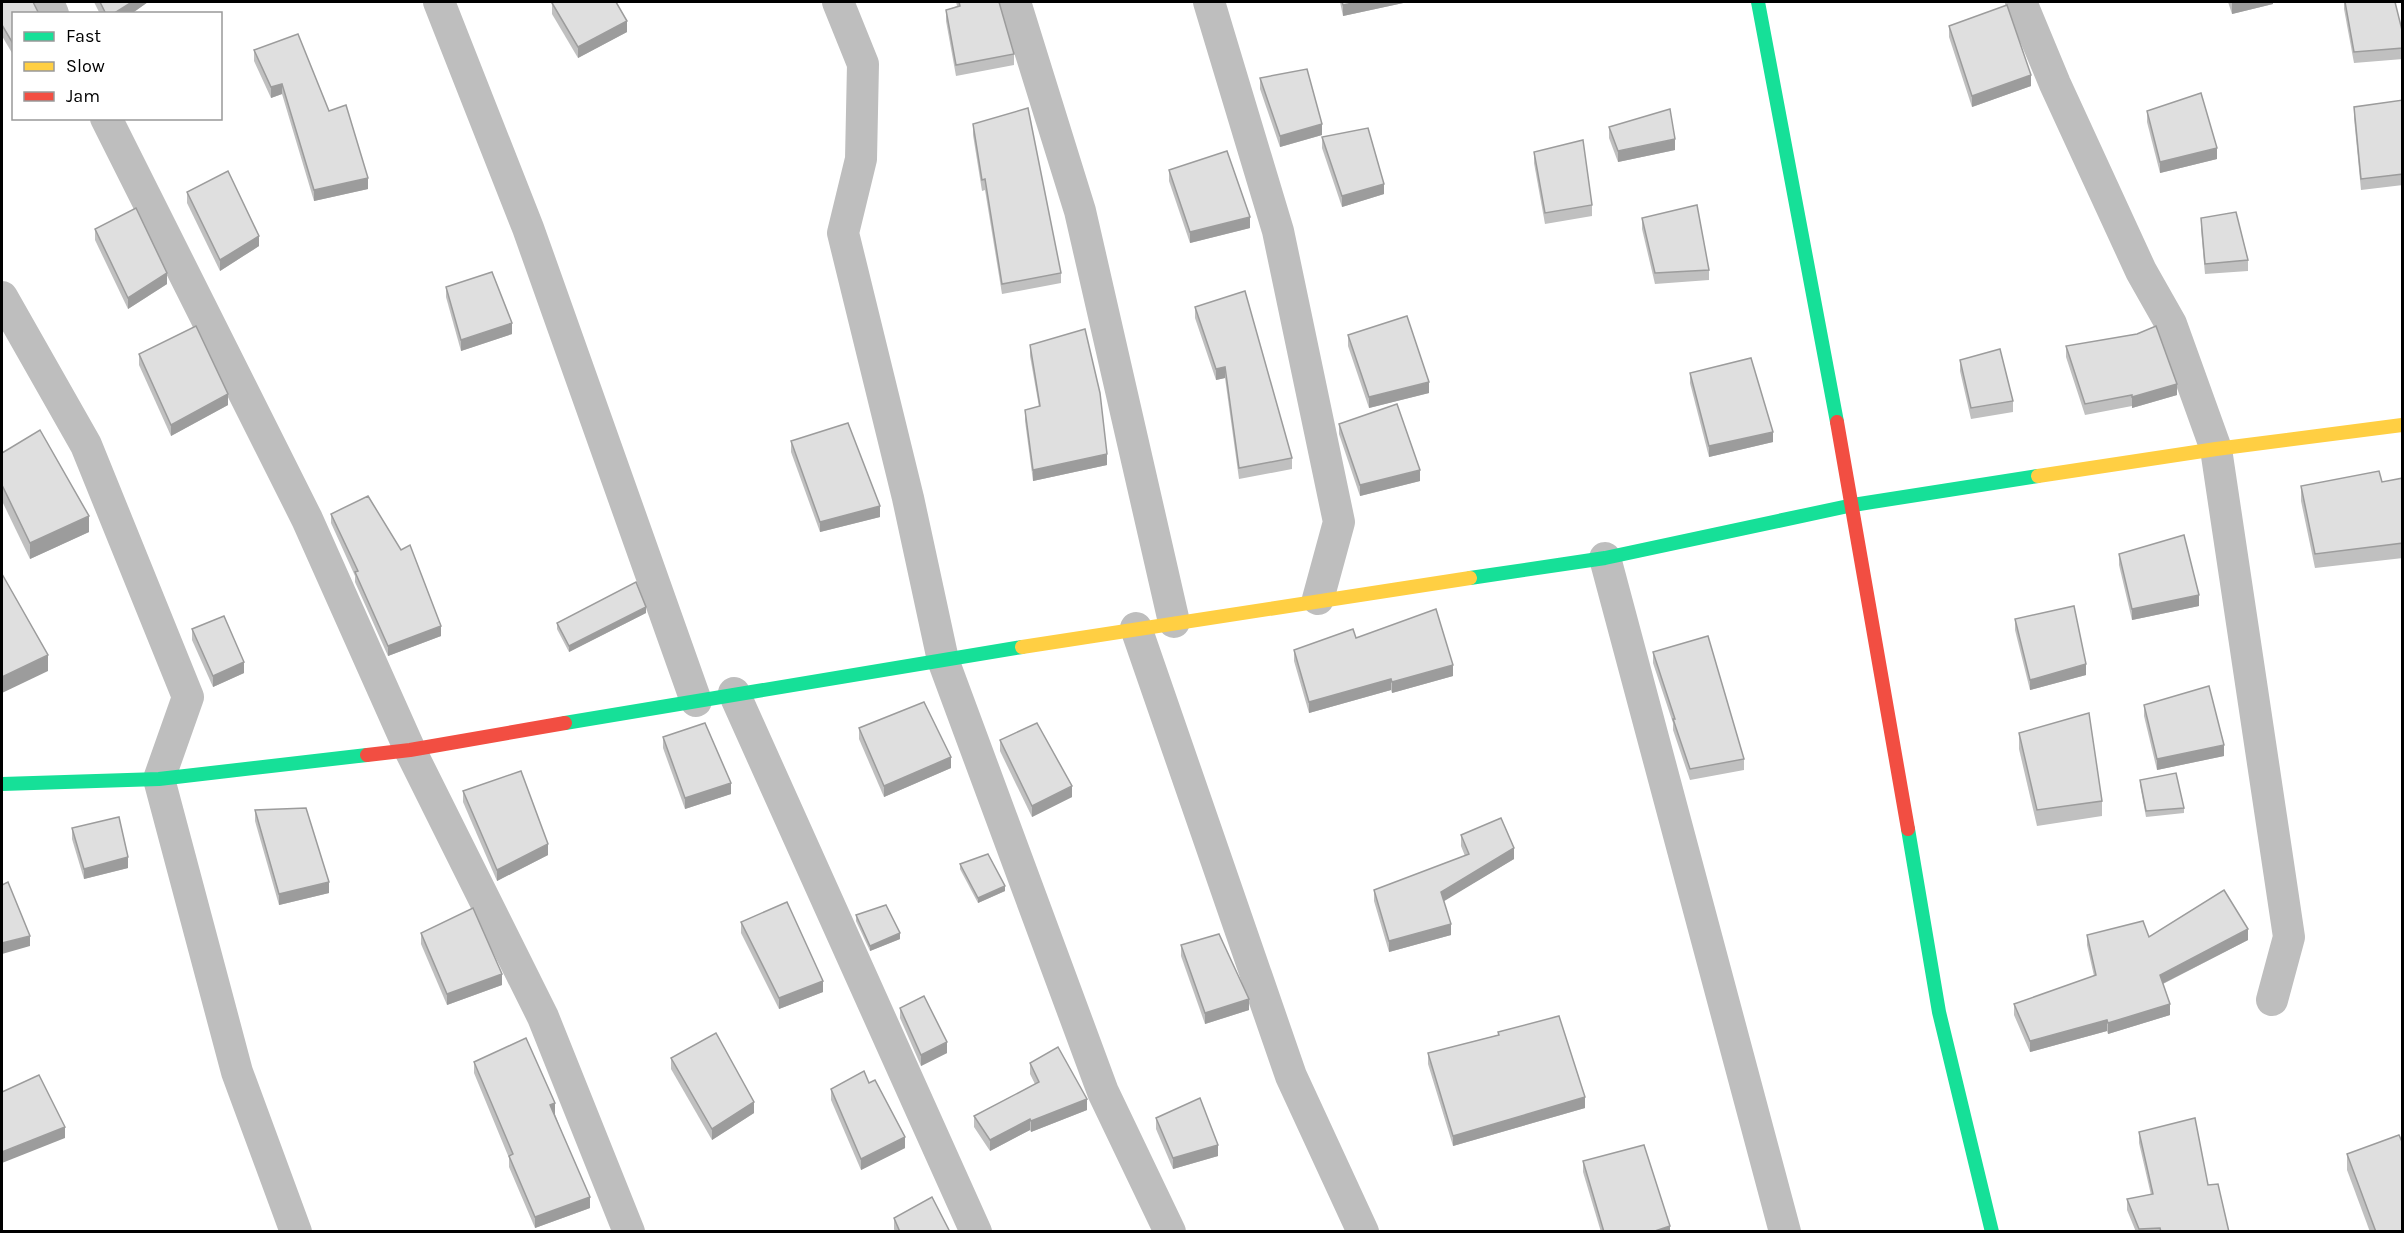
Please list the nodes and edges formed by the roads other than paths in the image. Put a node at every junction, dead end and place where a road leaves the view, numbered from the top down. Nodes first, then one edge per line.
1 (440, 2) edge
2 (838, 2) edge
3 (1016, 2) edge
4 (1209, 2) edge
5 (1758, 2) edge
6 (2021, 2) edge
7 (107, 120) edge
8 (2, 297) edge
9 (2403, 425) edge
10 (2216, 448) junction
11 (1853, 505) junction
12 (1605, 558) junction
13 (1318, 599) junction
14 (1174, 622) junction
15 (1136, 628) junction
16 (943, 660) junction
17 (734, 693) junction
18 (696, 701) junction
19 (410, 750) junction
20 (159, 779) junction
21 (2, 784) edge
22 (2272, 1000) dead end
23 (296, 1232) edge
24 (629, 1232) edge
25 (975, 1232) edge
26 (1170, 1232) edge
27 (1363, 1232) edge
28 (1785, 1232) edge
29 (1992, 1232) edge

1 - 18 street
2 - 16 street
3 - 14 street
4 - 13 street
5 - 11 street
6 - 10 street
7 - 19 street
8 - 20 street
9 - 10 street
10 - 11 street
10 - 22 street
11 - 12 street
11 - 29 street
12 - 13 street
12 - 28 street
13 - 14 street
14 - 15 street
15 - 16 street
15 - 27 street
16 - 17 street
16 - 26 street
17 - 18 street
17 - 25 street
18 - 19 street
19 - 20 street
19 - 24 street
20 - 21 street
20 - 23 street

